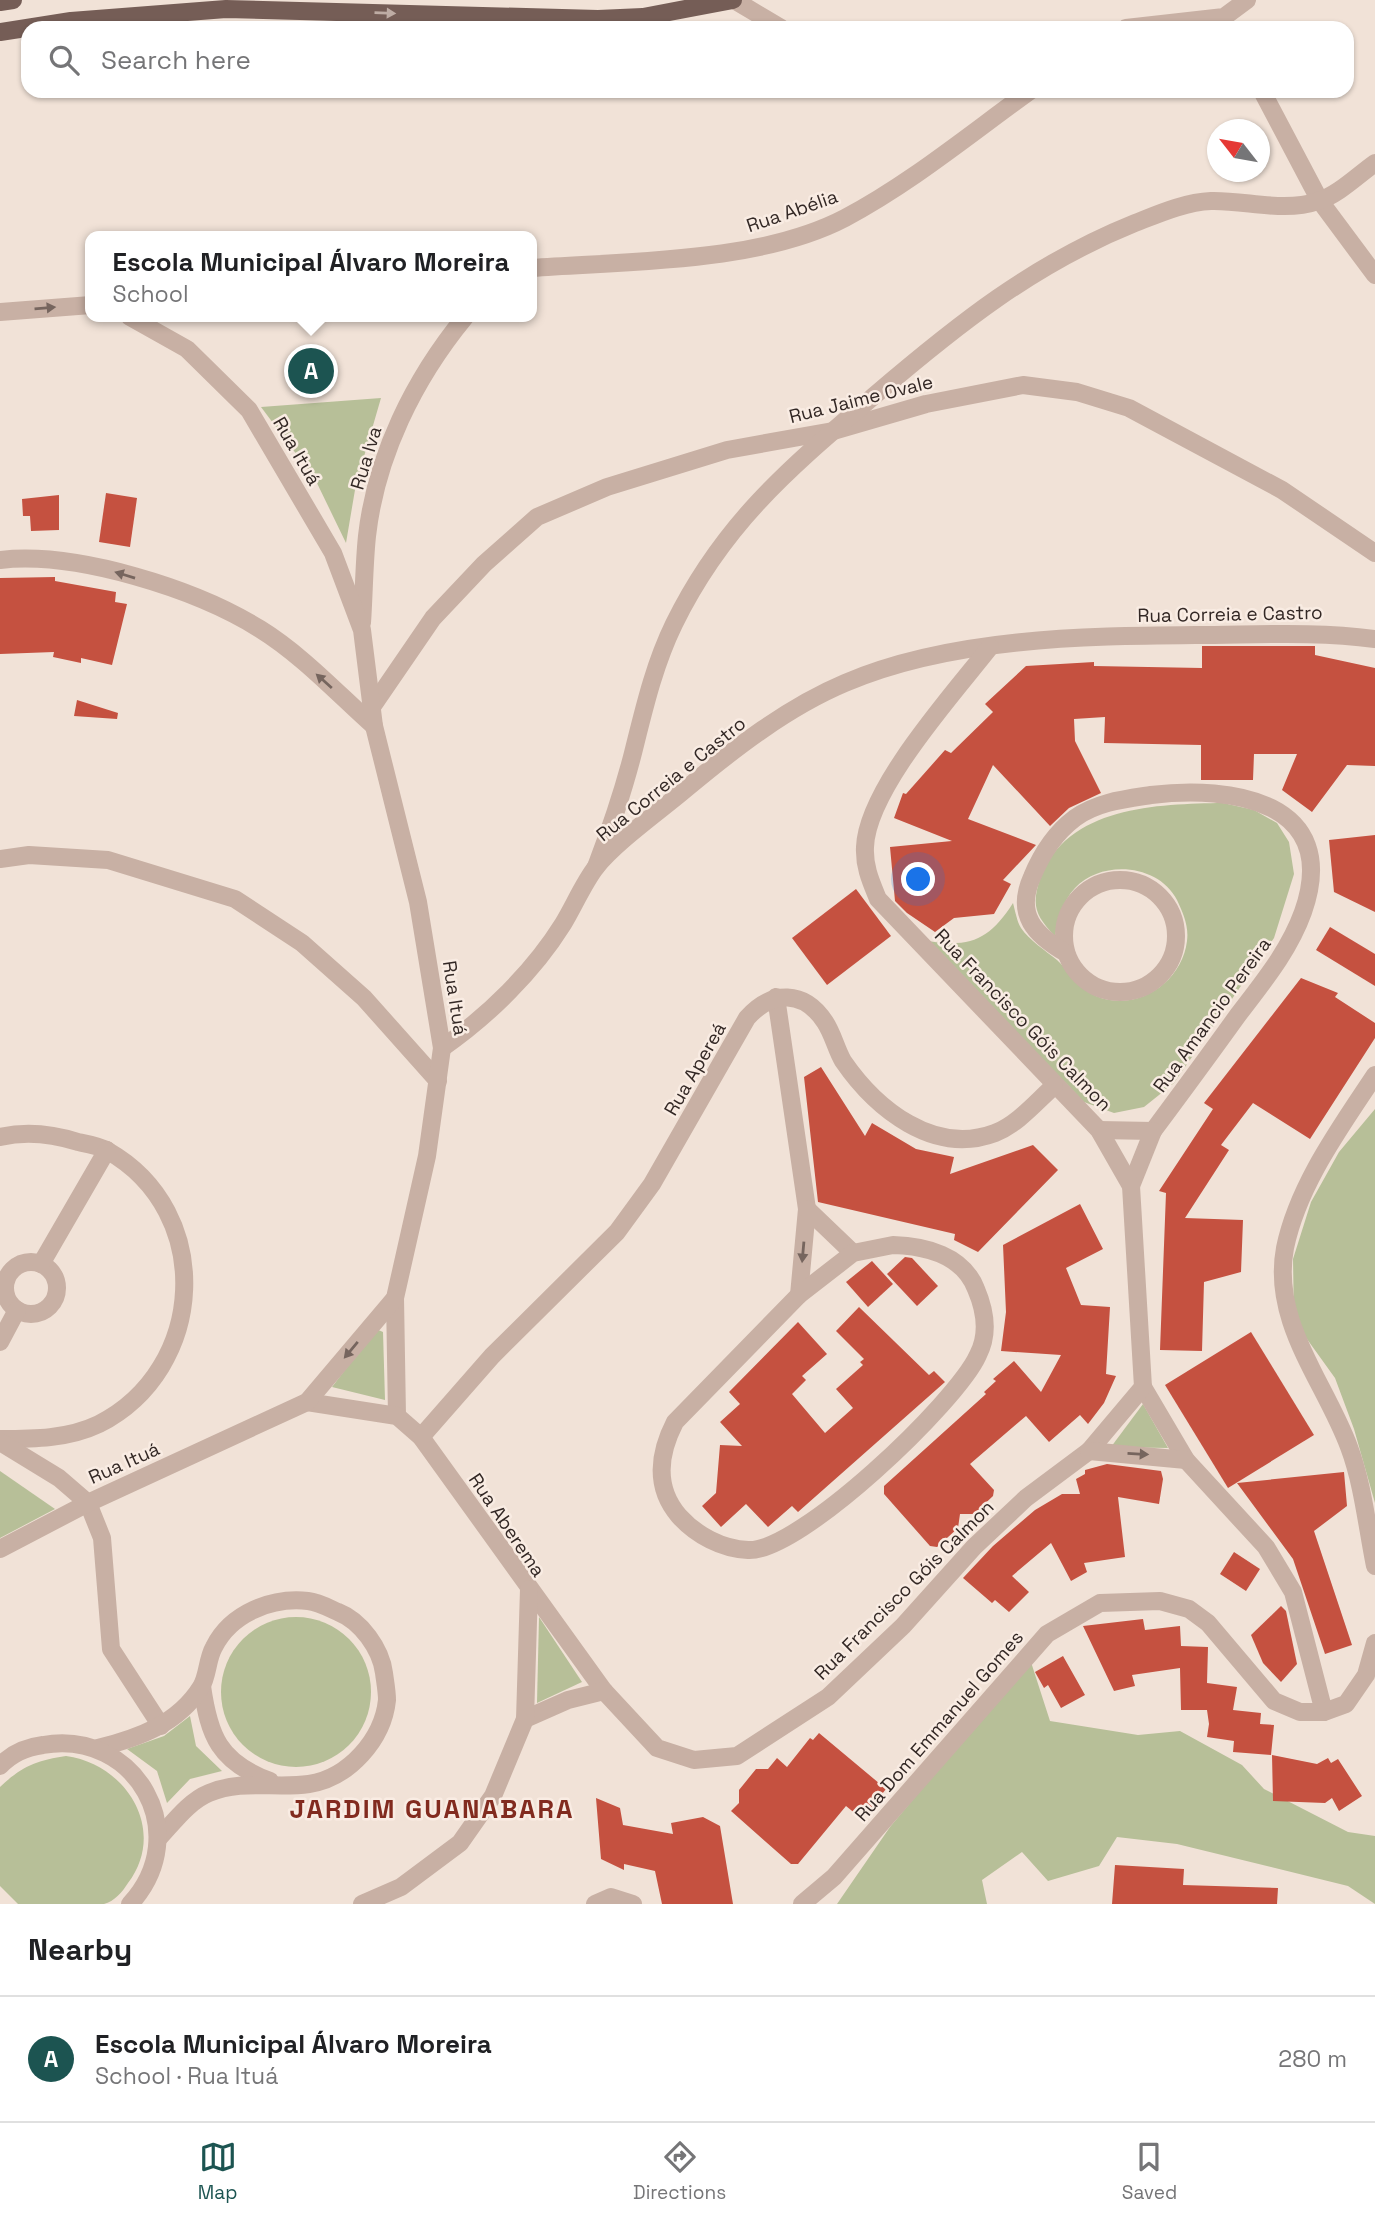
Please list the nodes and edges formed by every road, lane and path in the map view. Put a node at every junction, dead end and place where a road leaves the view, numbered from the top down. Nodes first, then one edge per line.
1 (13, 0) edge
2 (733, 0) edge
3 (1247, 0) edge
4 (0, 2) edge
5 (286, 5) edge
6 (71, 21) edge
7 (769, 21) edge
8 (1228, 21) edge
9 (21, 29) edge
10 (0, 32) edge
11 (1020, 98) edge
12 (1266, 98) edge
13 (1375, 163) edge
14 (1320, 201) junction
15 (537, 268) edge
16 (1375, 275) edge
17 (85, 305) edge
18 (0, 312) edge
19 (139, 322) edge
20 (461, 322) edge
21 (833, 431) junction
22 (1375, 553) edge
23 (0, 560) edge
24 (362, 630) junction
25 (1375, 639) edge
26 (990, 647) junction
27 (372, 707) junction
28 (374, 726) junction
29 (0, 859) edge
30 (596, 867) junction
31 (1066, 953) junction
32 (776, 997) junction
33 (442, 1048) junction
34 (1375, 1075) edge
35 (438, 1081) junction
36 (1054, 1086) junction
37 (1099, 1130) junction
38 (1153, 1130) junction
39 (0, 1137) edge
40 (107, 1150) junction
41 (1131, 1186) junction
42 (807, 1209) junction
43 (853, 1253) junction
44 (41, 1264) junction
45 (799, 1295) junction
46 (395, 1298) junction
47 (17, 1310) junction
48 (0, 1342) edge
49 (1143, 1387) junction
50 (307, 1402) junction
51 (397, 1416) junction
52 (421, 1437) junction
53 (0, 1441) edge
54 (1090, 1451) junction
55 (1186, 1460) junction
56 (88, 1503) junction
57 (0, 1549) edge
58 (1375, 1566) edge
59 (529, 1589) junction
60 (1375, 1643) edge
61 (202, 1686) junction
62 (604, 1691) junction
63 (1324, 1712) junction
64 (525, 1719) junction
65 (161, 1726) junction
66 (98, 1748) junction
67 (0, 1766) edge
68 (276, 1784) junction
69 (158, 1839) junction
70 (130, 1904) edge
71 (362, 1904) edge
72 (595, 1904) edge
73 (633, 1904) edge
74 (802, 1904) edge

1 - 4 main road
5 -> 2 main road
2 - 7 street
3 - 8 street
5 - 6 main road
9 - 10 main road
11 - 15 street, Rua Abélia
12 - 14 street
13 - 14 street
14 - 16 street
14 - 21 street
18 -> 17 street
19 - 24 street, Rua Ituá
20 - 24 street, Rua Iva
21 - 22 street, Rua Jaime Ovale
21 - 27 street, Rua Jaime Ovale
21 - 30 street
28 -> 23 street
24 - 27 street, Rua Ituá
25 - 26 street, Rua Correia e Castro
26 - 30 street, Rua Correia e Castro
26 - 36 street, Rua Francisco Góis Calmon
27 - 28 street, Rua Ituá
28 - 33 street, Rua Ituá
29 - 35 street
30 - 33 street, Rua Correia e Castro
31 - 31 street, Rua Amancio Pereira
31 - 38 street, Rua Amancio Pereira
32 - 36 street
32 - 42 street
32 - 52 street, Rua Apereá
33 - 35 street, Rua Ituá
34 - 58 street
35 - 46 street, Rua Ituá
36 - 37 street, Rua Francisco Góis Calmon
37 - 38 street
37 - 41 street, Rua Francisco Góis Calmon
38 - 41 street, Rua Amancio Pereira
39 - 40 street
40 - 44 street
40 - 53 street
41 - 49 street, Rua Francisco Góis Calmon
42 - 43 street
42 -> 45 street
43 - 45 street
43 - 45 street
44 - 47 street
44 - 47 street
46 -> 50 street, Rua Ituá
46 - 51 street
47 - 48 street
49 - 54 street, Rua Francisco Góis Calmon
49 - 55 street
50 - 51 street
50 - 56 street, Rua Ituá
51 - 52 street, Rua Aberema
52 - 59 street, Rua Aberema
53 - 56 street
54 -> 55 street
54 - 62 street, Rua Francisco Góis Calmon
55 - 63 street
56 - 57 street, Rua Ituá
56 - 65 street
59 - 62 street, Rua Francisco Góis Calmon
59 - 64 street, Rua Aberema
60 - 63 street
61 - 65 street
61 - 68 street
61 - 68 street
62 - 64 street
63 - 74 street, Rua Dom Emmanuel Gomes
64 - 71 street, Rua Aberema
65 - 66 street
66 - 67 street
66 - 69 street
68 - 69 street
69 - 70 street
72 - 73 street

